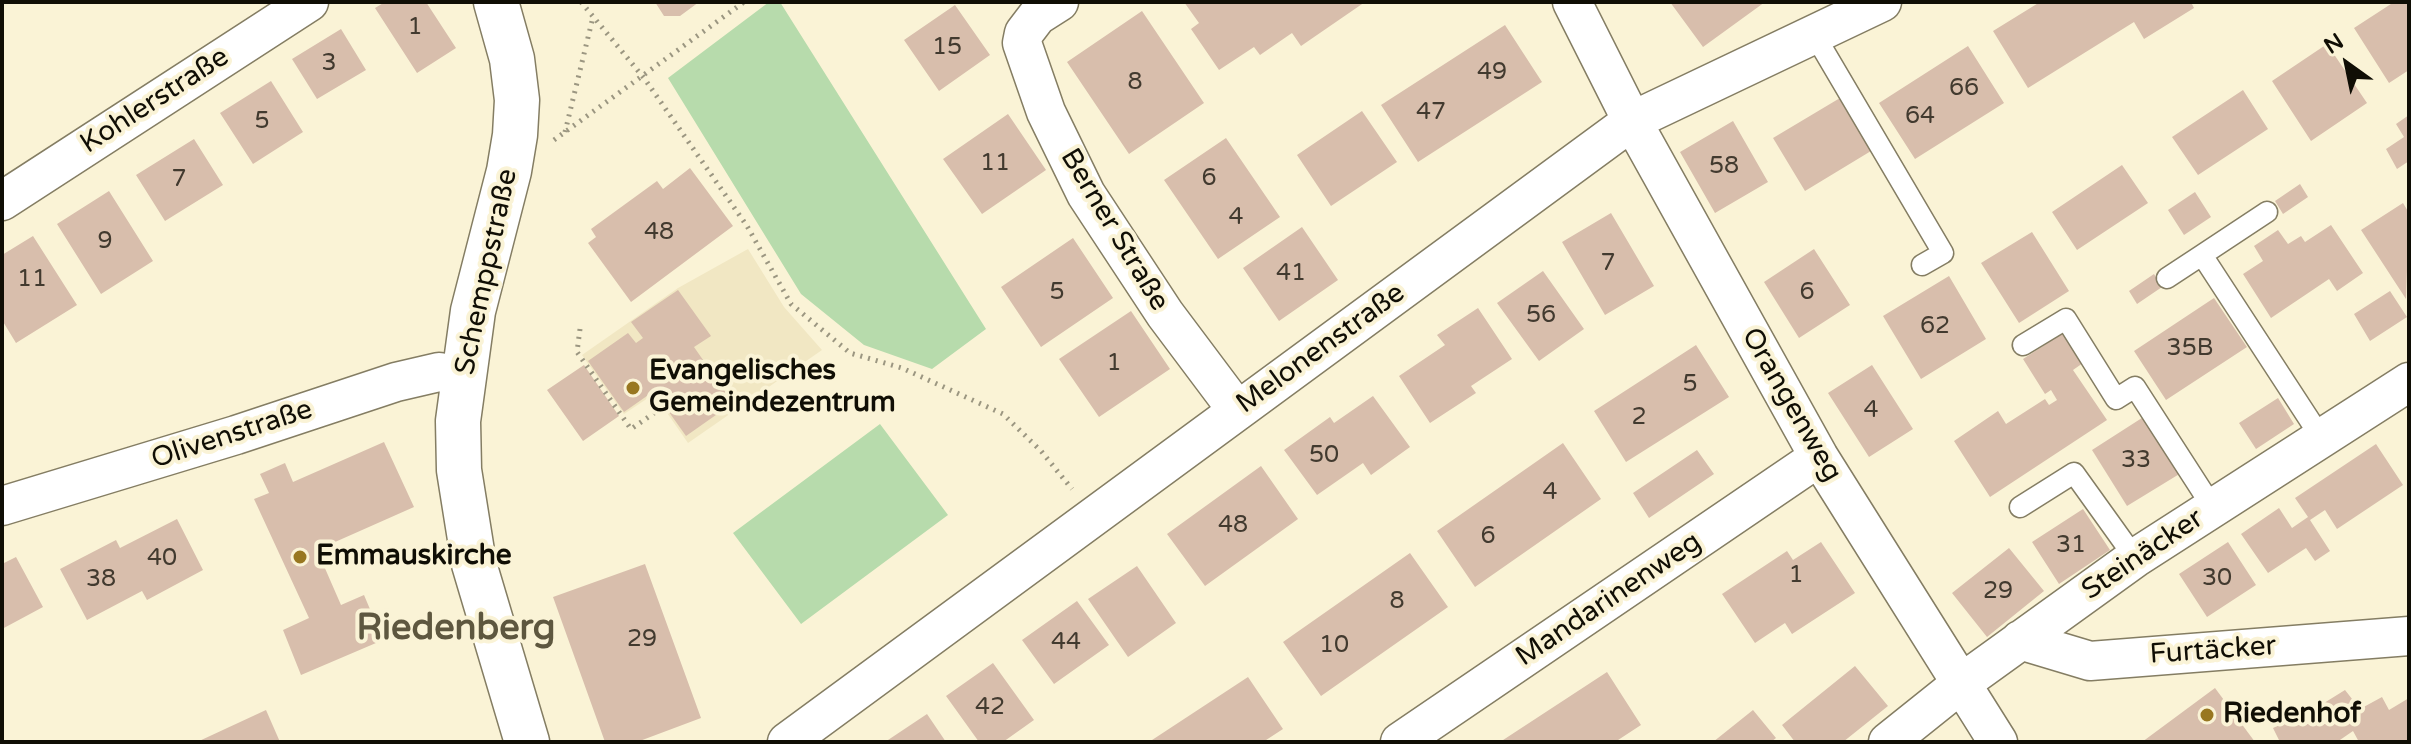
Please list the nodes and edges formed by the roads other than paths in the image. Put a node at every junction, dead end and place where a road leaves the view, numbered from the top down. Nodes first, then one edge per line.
1 (309, 2) edge
2 (1059, 2) edge
3 (1572, 2) edge
4 (1882, 2) edge
5 (507, 6) edge
6 (1814, 34) junction
7 (1632, 121) junction
8 (2, 201) edge
9 (2267, 212) dead end
10 (2202, 255) junction
11 (1922, 265) dead end
12 (2167, 278) dead end
13 (2023, 345) dead end
14 (464, 376) junction
15 (2409, 382) edge
16 (1237, 410) junction
17 (2322, 439) junction
18 (1819, 457) junction
19 (2, 506) edge
20 (2020, 507) dead end
21 (2213, 508) junction
22 (2135, 558) junction
23 (2409, 636) edge
24 (2020, 640) junction
25 (1963, 682) junction
26 (527, 742) edge
27 (787, 742) edge
28 (1400, 742) edge
29 (1888, 742) edge
30 (1998, 742) edge

1 - 8 street, Kohlerstraße
2 - 16 street, Berner Straße
3 - 7 street, Orangenweg
4 - 6 street, Melonenstraße
5 - 14 street, Schemppstraße
6 - 7 street, Melonenstraße
6 - 11 lane
7 - 16 street, Melonenstraße
7 - 18 street, Orangenweg
9 - 10 lane
10 - 12 lane
10 - 17 lane
13 - 21 lane
14 - 19 street, Olivenstraße
14 - 26 street, Schemppstraße
15 - 17 street, Steinäcker
16 - 27 street, Melonenstraße
17 - 21 street, Steinäcker
18 - 25 street, Orangenweg
18 - 28 street, Mandarinenweg
20 - 22 lane
21 - 22 street, Steinäcker
22 - 24 street, Steinäcker
23 - 24 street, Furtäcker
24 - 25 street, Steinäcker
25 - 29 street, Steinäcker
25 - 30 street, Orangenweg

